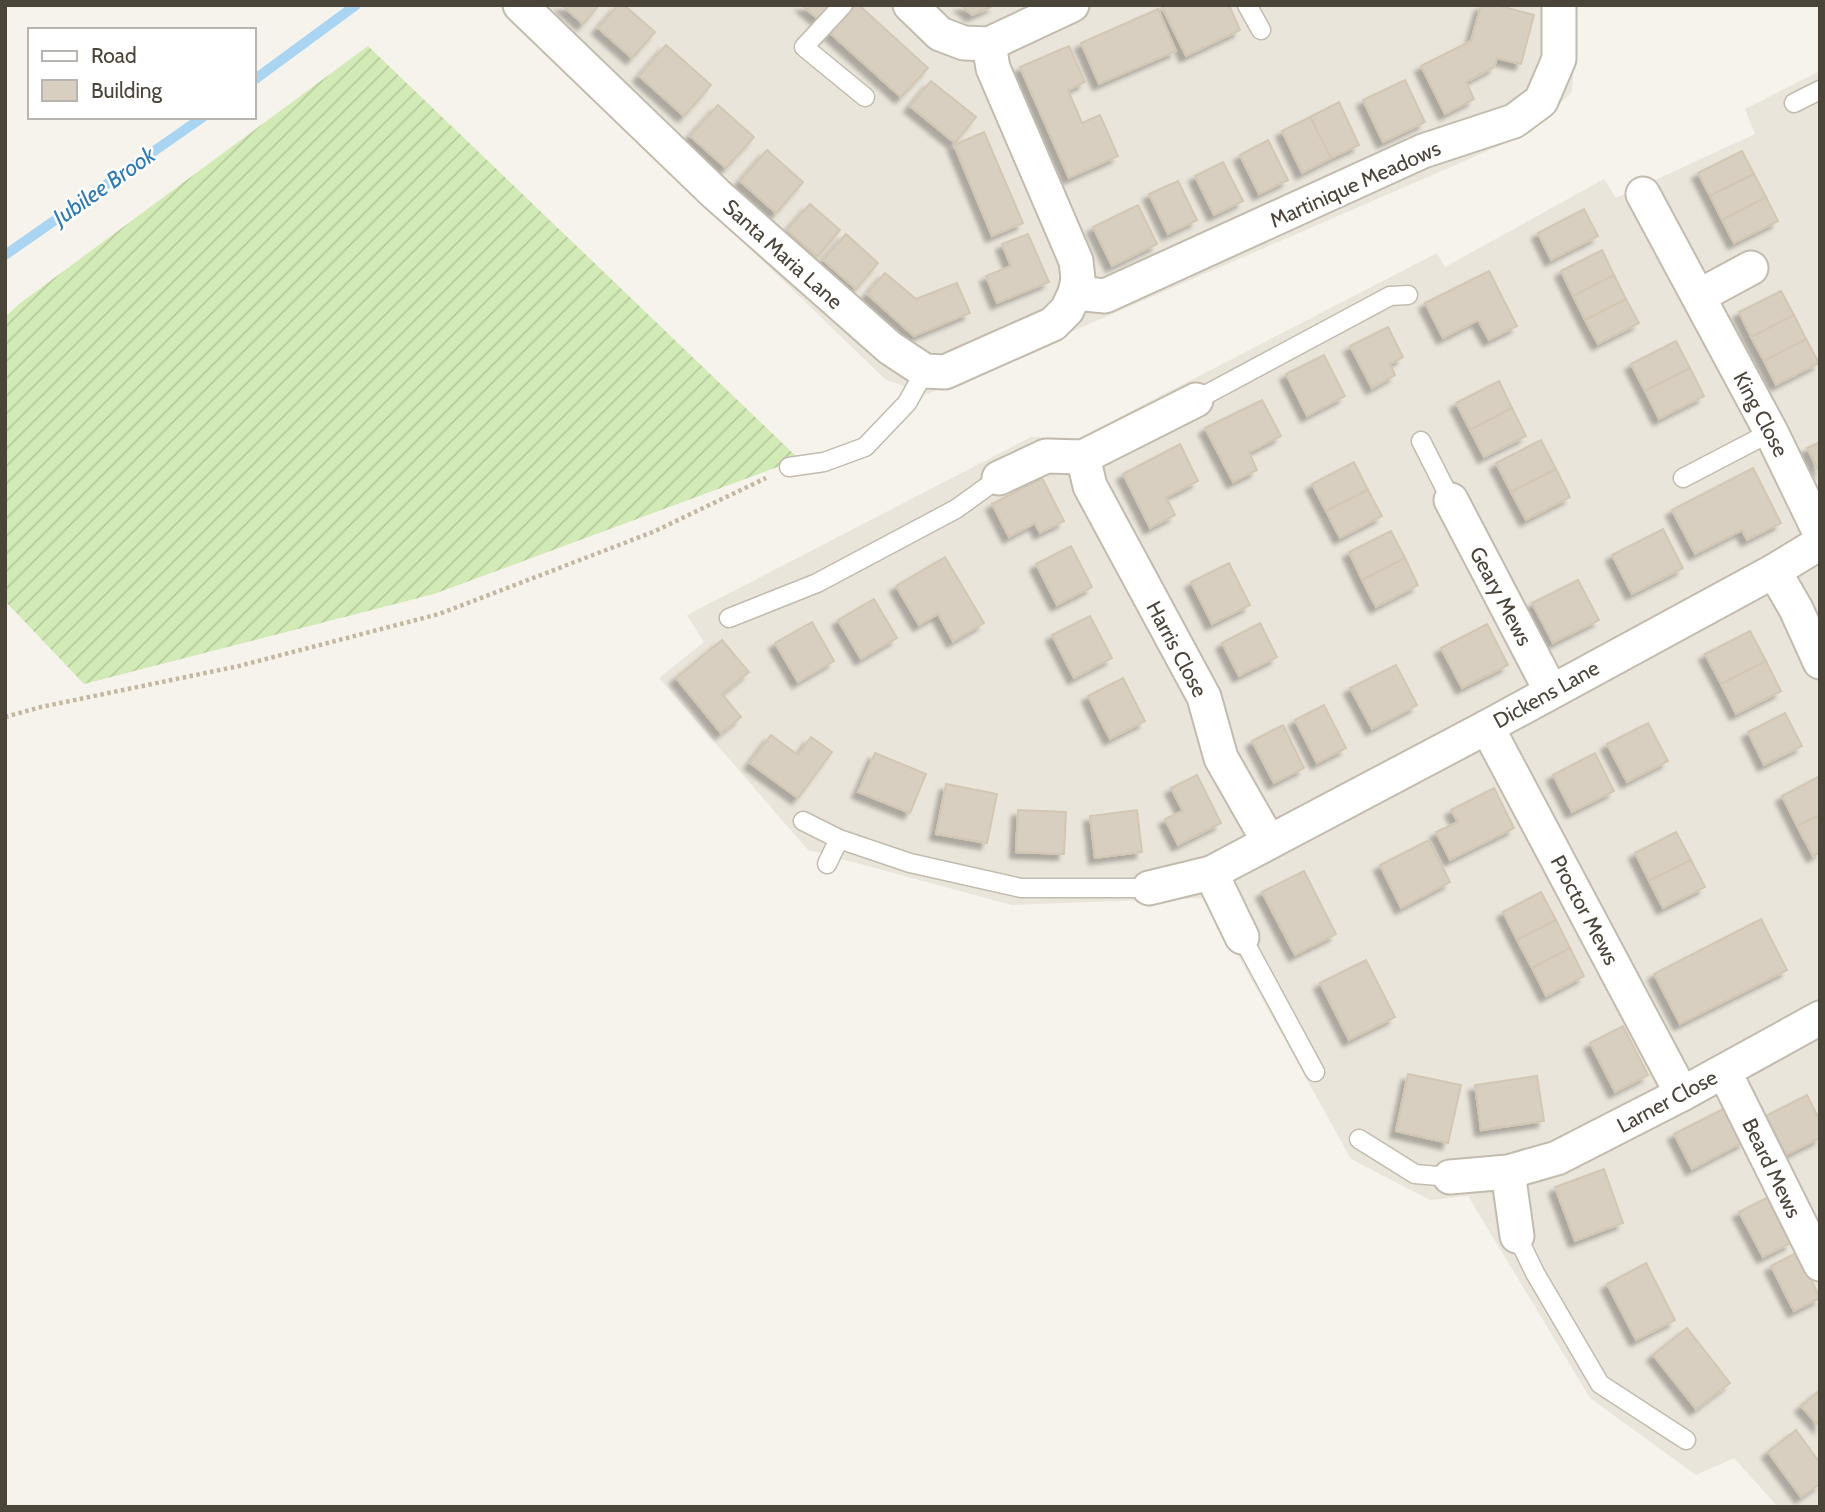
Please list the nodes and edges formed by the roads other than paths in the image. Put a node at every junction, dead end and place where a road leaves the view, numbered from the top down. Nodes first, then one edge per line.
1 (520, 5) edge
2 (844, 5) edge
3 (910, 5) edge
4 (1072, 5) edge
5 (1247, 5) edge
6 (1559, 5) edge
7 (1261, 30) dead end
8 (989, 44) junction
9 (1820, 90) edge
10 (865, 97) dead end
11 (1794, 103) dead end
12 (1643, 194) dead end
13 (1751, 268) dead end
14 (1075, 293) junction
15 (1408, 295) dead end
16 (1699, 296) junction
17 (925, 371) junction
18 (1196, 400) joint
19 (1771, 432) junction
20 (1421, 441) dead end
21 (1083, 457) junction
22 (789, 467) road end
23 (999, 478) joint
24 (1683, 478) dead end
25 (1451, 500) joint
26 (1820, 533) edge
27 (1820, 543) edge
28 (1774, 570) junction
29 (729, 618) dead end
30 (1820, 662) edge
31 (1551, 691) junction
32 (1487, 727) junction
33 (803, 821) dead end
34 (839, 838) junction
35 (1269, 842) junction
36 (827, 864) dead end
37 (1211, 873) junction
38 (1149, 888) joint
39 (1242, 937) joint
40 (1820, 1018) edge
41 (1724, 1071) junction
42 (1315, 1072) dead end
43 (1682, 1094) junction
44 (1359, 1139) dead end
45 (1508, 1172) junction
46 (1450, 1177) joint
47 (1517, 1236) joint
48 (1820, 1264) edge
49 (1686, 1440) dead end

1 - 17 street, Santa Maria Lane
2 - 10 lane
3 - 8 street
4 - 8 street
5 - 7 lane
6 - 14 street, Martinique Meadows
8 - 14 street
9 - 11 lane
12 - 16 street, King Close
13 - 16 street
14 - 17 street
15 - 18 lane
16 - 19 street, King Close
17 - 22 lane
18 - 21 street
19 - 24 lane
19 - 26 street, King Close
20 - 25 lane
21 - 23 street
21 - 35 street, Harris Close
23 - 29 lane
25 - 31 street, Geary Mews
27 - 28 street, Dickens Lane
28 - 30 street
28 - 31 street, Dickens Lane
31 - 32 street, Dickens Lane
32 - 35 street, Dickens Lane
32 - 43 street, Proctor Mews
33 - 34 lane
34 - 36 lane
34 - 38 lane
35 - 37 street, Dickens Lane
37 - 38 street, Dickens Lane
37 - 39 street
39 - 42 lane
40 - 41 street, Larner Close
41 - 43 street, Larner Close
41 - 48 street, Beard Mews
43 - 45 street, Larner Close
44 - 46 lane, Larner Close
45 - 46 street, Larner Close
45 - 47 street
47 - 49 lane

